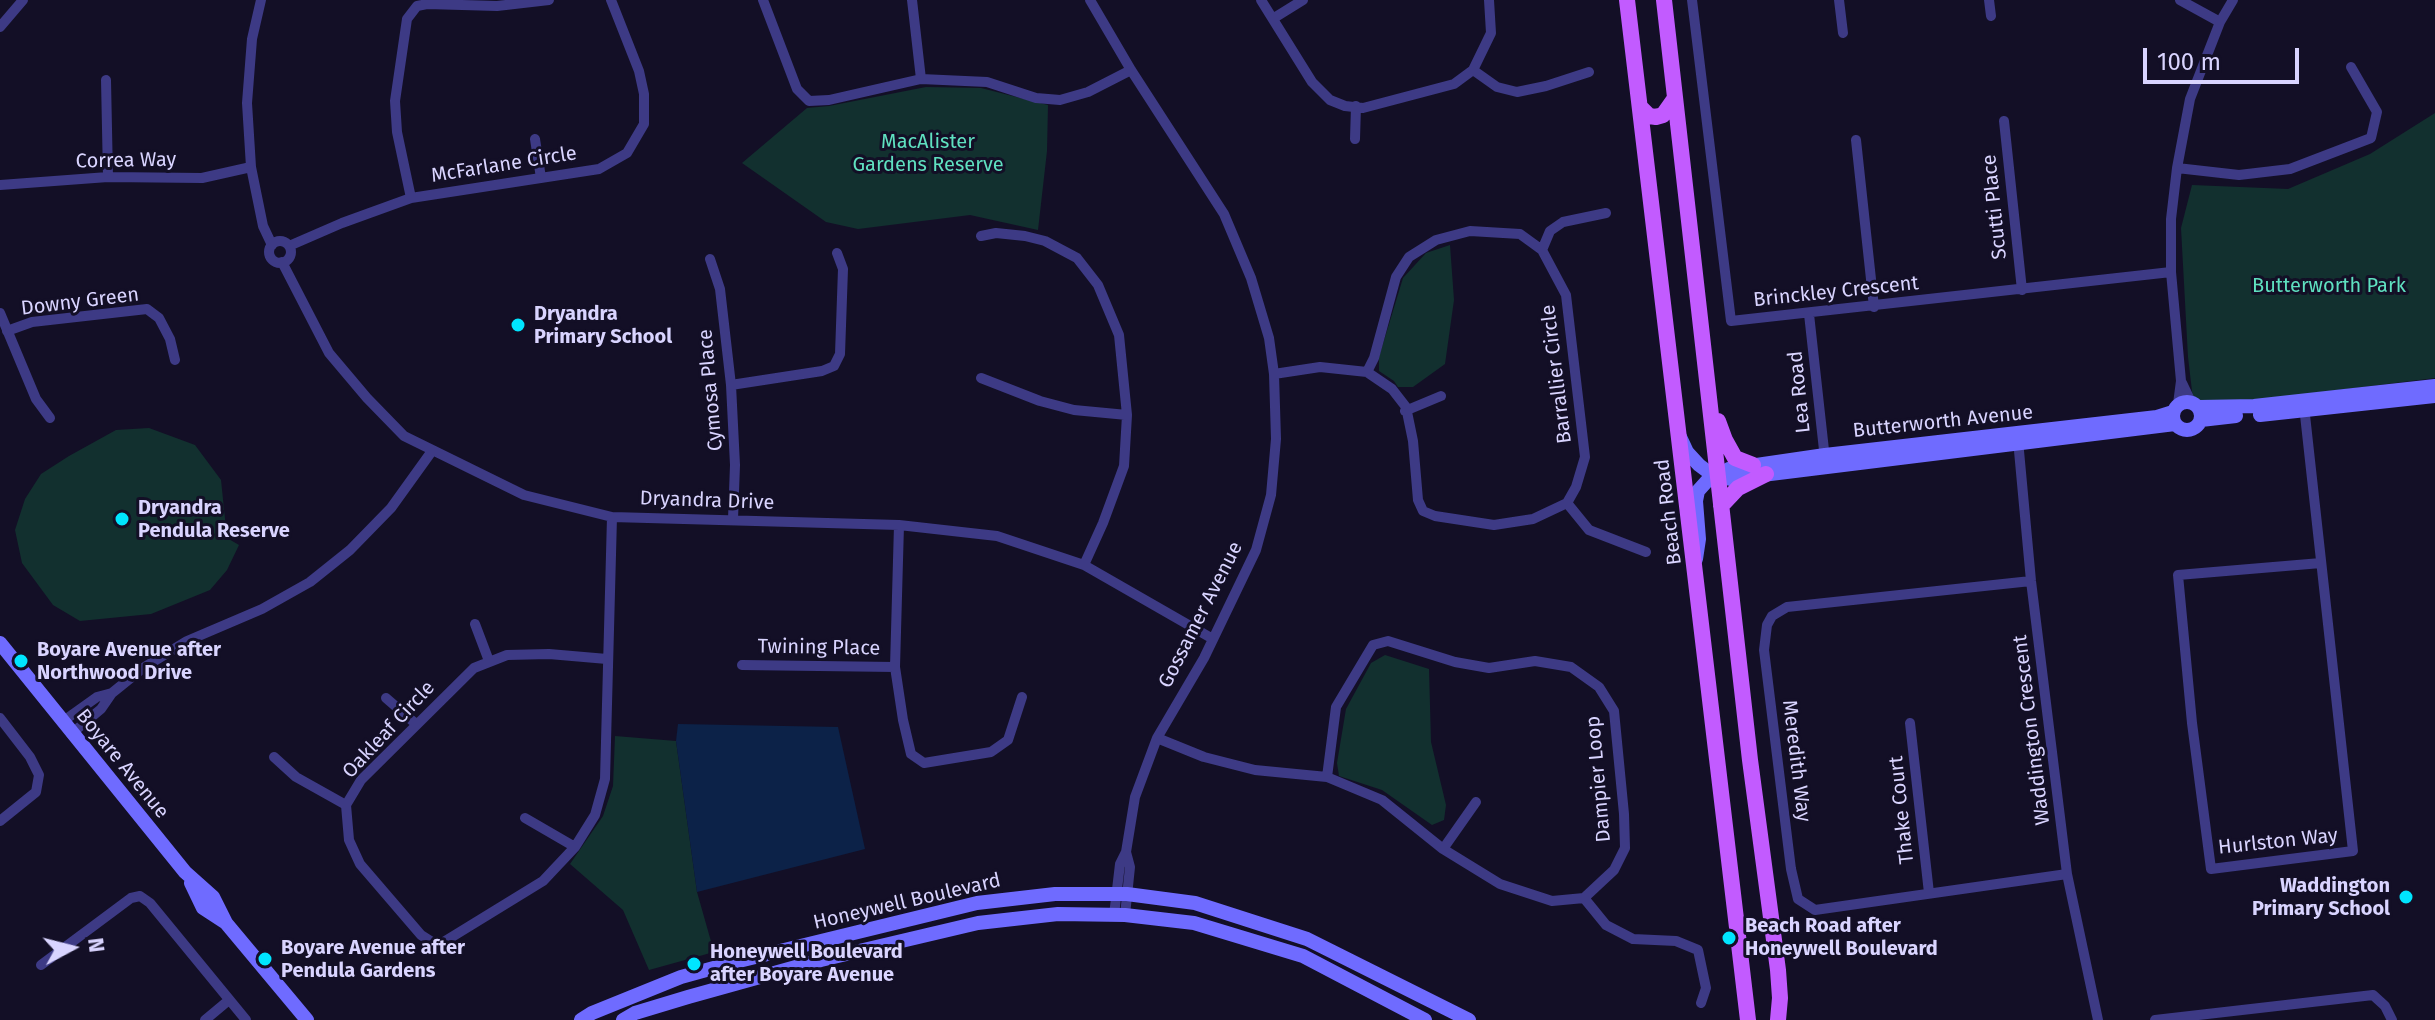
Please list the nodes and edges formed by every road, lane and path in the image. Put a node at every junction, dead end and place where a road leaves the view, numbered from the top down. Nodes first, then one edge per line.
1 (23, 0) edge
2 (261, 0) edge
3 (549, 0) edge
4 (611, 0) edge
5 (763, 0) edge
6 (912, 0) edge
7 (1090, 0) edge
8 (1261, 0) edge
9 (1303, 0) edge
10 (1489, 0) edge
11 (1627, 0) edge
12 (1664, 0) edge
13 (1692, 0) edge
14 (1839, 0) edge
15 (1989, 0) edge
16 (2180, 0) edge
17 (2233, 0) edge
18 (1991, 16) dead end
19 (1274, 18) junction
20 (2220, 22) junction
21 (0, 27) edge
22 (1843, 33) dead end
23 (2351, 67) dead end
24 (1131, 70) junction
25 (1473, 70) junction
26 (1589, 72) dead end
27 (921, 79) junction
28 (106, 80) dead end
29 (1675, 98) junction
30 (1356, 106) junction
31 (1641, 108) junction
32 (2004, 121) dead end
33 (535, 139) dead end
34 (1355, 139) dead end
35 (1856, 140) dead end
36 (251, 167) junction
37 (2177, 168) junction
38 (108, 177) junction
39 (541, 178) junction
40 (0, 185) edge
41 (411, 198) junction
42 (1606, 213) dead end
43 (981, 236) dead end
44 (272, 245) junction
45 (289, 246) junction
46 (1542, 250) junction
47 (837, 253) dead end
48 (710, 259) dead end
49 (282, 262) junction
50 (2171, 272) junction
51 (2022, 290) junction
52 (1874, 307) junction
53 (0, 313) edge
54 (1809, 314) junction
55 (7, 331) junction
56 (175, 360) dead end
57 (1367, 372) junction
58 (1274, 374) junction
59 (981, 378) dead end
60 (731, 385) junction
61 (2435, 386) edge
62 (1441, 396) dead end
63 (2435, 396) edge
64 (1709, 397) junction
65 (2304, 406) junction
66 (1405, 411) junction
67 (2186, 412) junction
68 (1127, 415) junction
69 (50, 418) dead end
70 (1680, 437) junction
71 (2018, 440) junction
72 (432, 451) junction
73 (1826, 461) junction
74 (1759, 469) junction
75 (1718, 476) junction
76 (1567, 503) junction
77 (1721, 506) junction
78 (612, 517) junction
79 (733, 519) junction
80 (899, 525) junction
81 (1646, 552) dead end
82 (2321, 563) junction
83 (1695, 564) junction
84 (1084, 565) junction
85 (2031, 581) junction
86 (475, 624) dead end
87 (1213, 639) junction
88 (0, 643) edge
89 (607, 659) junction
90 (489, 661) junction
91 (742, 665) dead end
92 (895, 667) junction
93 (1022, 697) dead end
94 (386, 698) dead end
95 (0, 718) edge
96 (1910, 723) dead end
97 (416, 724) junction
98 (66, 728) junction
99 (1157, 738) junction
100 (274, 757) dead end
101 (1327, 777) junction
102 (1476, 802) dead end
103 (346, 805) junction
104 (525, 818) dead end
105 (0, 821) edge
106 (575, 847) junction
107 (1443, 849) junction
108 (2067, 874) junction
109 (1929, 893) junction
110 (1122, 894) junction
111 (1584, 898) junction
112 (1120, 915) junction
113 (814, 943) junction
114 (817, 961) junction
115 (41, 965) dead end
116 (681, 977) junction
117 (685, 998) junction
118 (229, 1000) junction
119 (1701, 1003) dead end
120 (1429, 1014) edge
121 (2248, 1015) edge
122 (205, 1020) edge
123 (246, 1020) edge
124 (307, 1020) edge
125 (581, 1020) edge
126 (623, 1020) edge
127 (1469, 1020) edge
128 (1748, 1020) edge
129 (1778, 1020) edge
130 (2098, 1020) edge
131 (2155, 1020) edge
132 (2392, 1020) edge

1 - 21 street
2 - 36 street, Dryandra Drive
3 - 41 street, McFarlane Circle
4 - 39 street, McFarlane Circle
5 - 27 street
6 - 27 street
7 - 24 street, Gossamer Avenue
8 - 19 street
9 - 19 street
10 - 25 street
11 - 31 main road, Beach Road
12 - 29 main road
13 - 54 street, Brinckley Crescent
14 - 22 street
15 - 18 street
16 - 20 street
17 - 20 street
19 - 30 street
20 - 37 street
23 - 37 street
24 - 27 street
24 - 58 street, Gossamer Avenue
25 - 26 street
25 - 30 street
28 - 38 street
29 - 31 main road
29 - 64 main road
30 - 34 street
31 - 70 main road, Beach Road
32 - 51 street, Scutti Place
33 - 39 street
35 - 52 street
36 - 38 street, Correa Way
36 - 44 street, Dryandra Drive
37 - 50 street
38 - 40 street, Correa Way
39 - 41 street, McFarlane Circle
41 - 45 street, McFarlane Circle
42 - 46 street
43 - 68 street
44 - 45 street
44 - 49 street, Dryandra Drive
45 - 49 street
46 - 57 street
46 - 76 street, Barrallier Circle
47 - 60 street
48 - 60 street, Cymosa Place
49 - 72 street, Dryandra Drive
50 - 51 street, Brinckley Crescent
50 - 67 street
51 - 52 street, Brinckley Crescent
52 - 54 street, Brinckley Crescent
53 - 55 street
54 - 73 street, Lea Road
55 - 56 street, Downy Green
55 - 69 street
57 - 58 street
57 - 66 street
58 - 87 street, Gossamer Avenue
59 - 68 street
60 - 79 street, Cymosa Place
61 - 65 street, Butterworth Avenue
62 - 66 street
63 - 65 street, Butterworth Avenue
64 - 74 main road
64 - 75 main road
65 - 67 street, Butterworth Avenue
65 - 82 street, Hurlston Way
66 - 76 street
67 - 71 street, Butterworth Avenue
68 - 84 street
70 - 75 street
70 - 83 main road, Beach Road
71 - 73 street, Butterworth Avenue
71 - 85 street, Waddington Crescent
72 - 78 street, Dryandra Drive
72 - 98 street
73 - 74 street, Butterworth Avenue
74 - 75 street, Butterworth Avenue
74 - 77 main road
75 - 77 main road
75 - 83 street
76 - 81 street
77 - 129 main road
78 - 79 street, Dryandra Drive
78 - 89 street, Oakleaf Circle
79 - 80 street, Dryandra Drive
80 - 84 street, Dryandra Drive
80 - 92 street
82 - 82 street, Hurlston Way
83 - 128 main road, Beach Road
84 - 87 street, Dryandra Drive
85 - 108 street, Waddington Crescent
85 - 109 street, Meredith Way
86 - 90 street
87 - 99 street, Gossamer Avenue
88 - 98 street, Boyare Avenue
89 - 90 street, Oakleaf Circle
89 - 106 street, Oakleaf Circle
90 - 97 street, Oakleaf Circle
91 - 92 street, Twining Place
92 - 93 street
94 - 97 street
95 - 105 street
96 - 109 street, Thake Court
97 - 103 street, Oakleaf Circle
98 - 124 street, Boyare Avenue
99 - 101 street
99 - 110 street, Gossamer Avenue
100 - 103 street
101 - 107 street
101 - 111 street, Dampier Loop
102 - 107 street
103 - 106 street, Oakleaf Circle
104 - 106 street
107 - 111 street
108 - 109 street, Meredith Way
108 - 130 street, Waddington Crescent
110 - 112 street, Gossamer Avenue
110 - 113 street, Honeywell Boulevard
110 - 120 street, Honeywell Boulevard
111 - 119 street
112 - 114 street, Honeywell Boulevard
112 - 120 street, Honeywell Boulevard
113 - 114 street
113 - 116 street, Honeywell Boulevard
114 - 117 street, Honeywell Boulevard
115 - 118 street
116 - 117 street
116 - 125 street, Honeywell Boulevard
117 - 126 street, Honeywell Boulevard
118 - 122 street
118 - 123 street
120 - 127 street, Honeywell Boulevard
121 - 131 street
121 - 132 street

